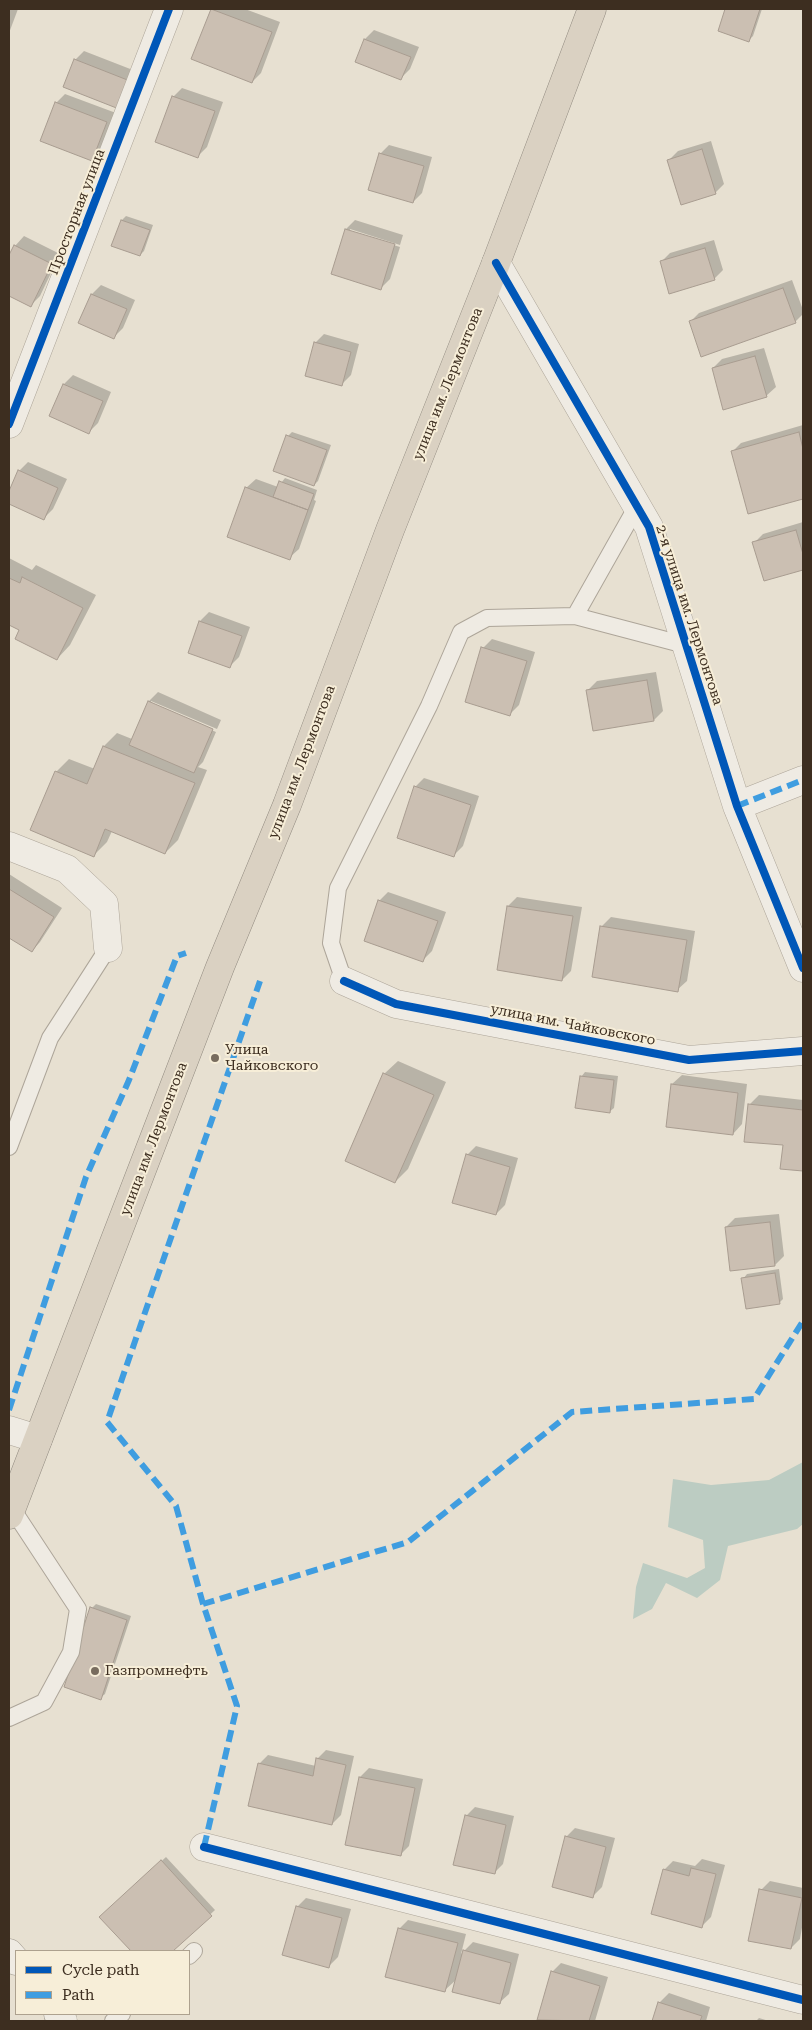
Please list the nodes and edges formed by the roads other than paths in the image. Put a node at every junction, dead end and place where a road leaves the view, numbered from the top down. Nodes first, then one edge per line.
1 (169, 9) edge
2 (592, 9) edge
3 (496, 262) junction
4 (9, 424) edge
5 (637, 506) junction
6 (575, 616) junction
7 (685, 644) junction
8 (803, 780) edge
9 (737, 806) junction
10 (9, 846) edge
11 (108, 948) joint
12 (803, 968) edge
13 (344, 981) joint
14 (803, 1051) edge
15 (9, 1147) edge
16 (9, 1430) edge
17 (38, 1439) junction
18 (10, 1511) edge
19 (9, 1718) edge
20 (204, 1847) dead end
21 (803, 2000) edge

1 - 4 street, Просторная улица
2 - 3 highway, улица им. Лермонтова
3 - 5 street, 2-я улица им. Лермонтова
3 - 17 highway, улица им. Лермонтова
5 - 6 lane
5 - 7 street, 2-я улица им. Лермонтова
6 - 7 lane
6 - 13 lane
7 - 9 street, 2-я улица им. Лермонтова
8 - 9 street
9 - 12 street, 2-я улица им. Лермонтова
10 - 11 street
11 - 15 lane
13 - 14 street, улица им. Чайковского
16 - 17 street
17 - 18 highway, улица им. Лермонтова
18 - 19 lane
20 - 21 street

